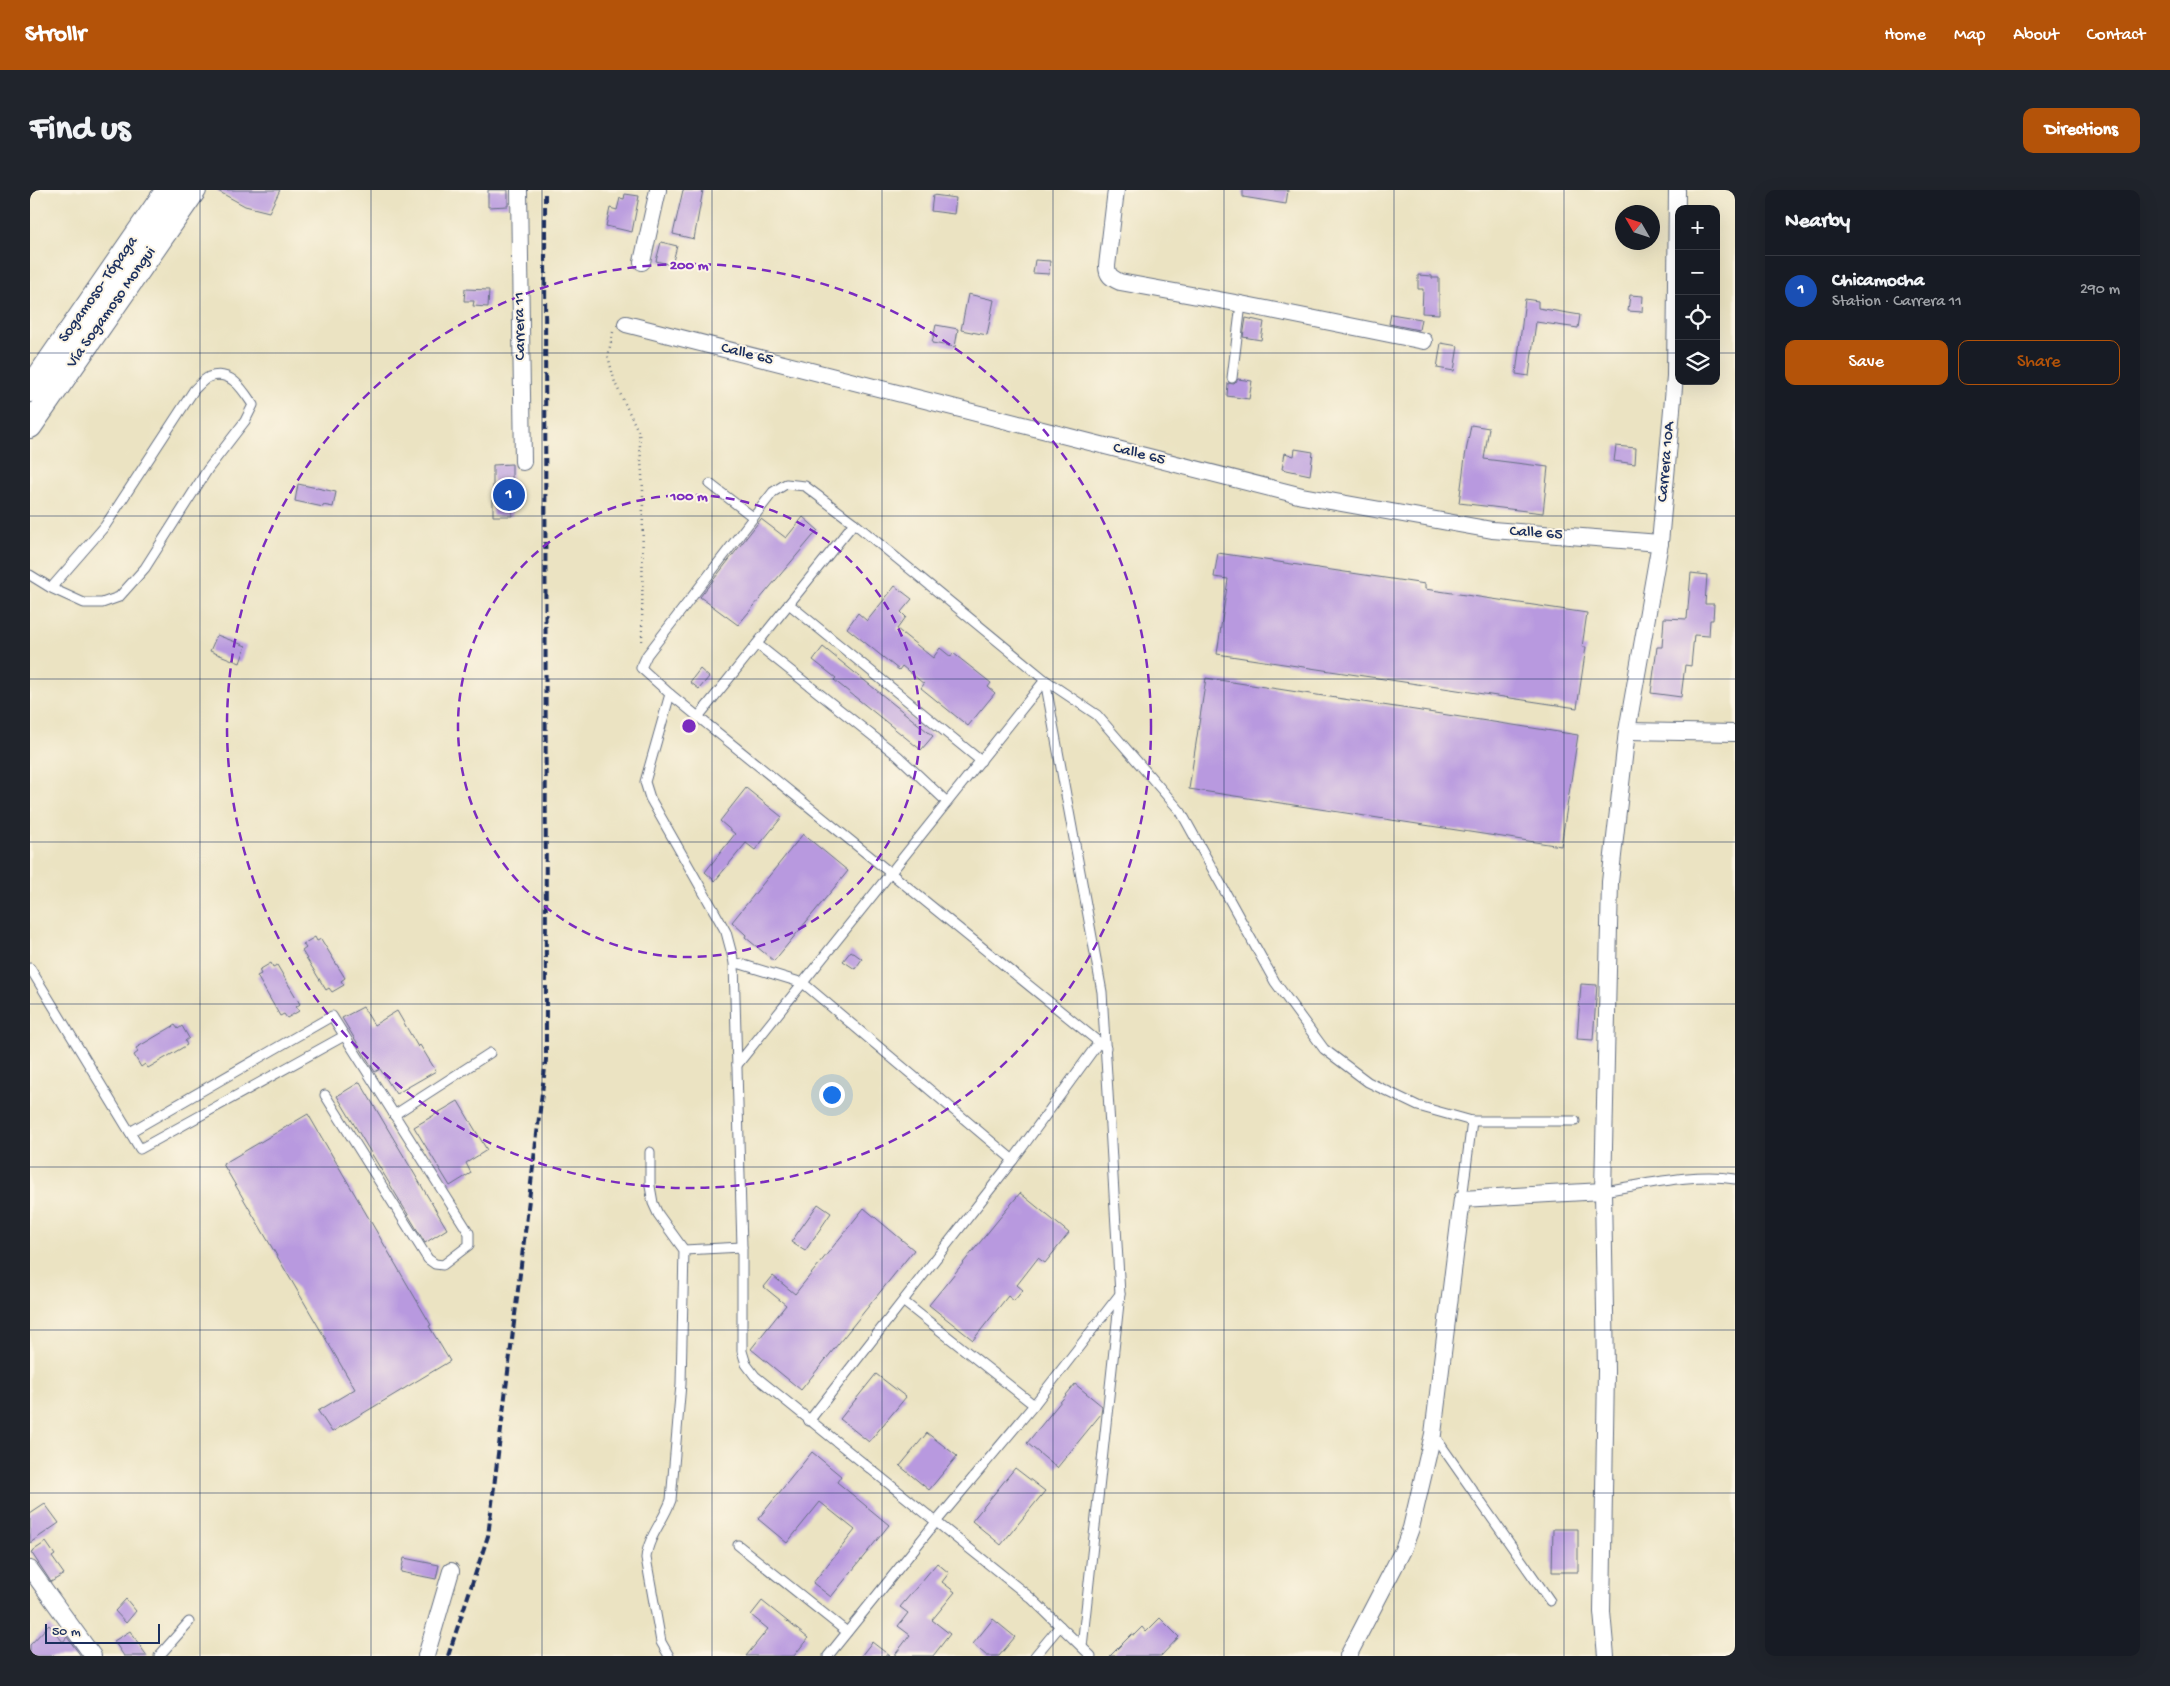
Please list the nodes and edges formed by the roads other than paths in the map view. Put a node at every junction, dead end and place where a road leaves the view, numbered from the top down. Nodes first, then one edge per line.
1 (168, 190) edge
2 (194, 190) edge
3 (519, 190) edge
4 (658, 190) edge
5 (1116, 190) edge
6 (1677, 190) edge
7 (642, 262) dead end
8 (1241, 304) junction
9 (626, 324) road end
10 (1424, 341) dead end
11 (1232, 378) dead end
12 (30, 390) edge
13 (30, 426) edge
14 (523, 462) dead end
15 (710, 484) dead end
16 (753, 517) junction
17 (854, 523) junction
18 (1660, 543) junction
19 (30, 575) edge
20 (51, 588) junction
21 (789, 604) junction
22 (758, 644) junction
23 (1045, 680) junction
24 (670, 694) junction
25 (698, 717) junction
26 (1627, 731) junction
27 (1735, 733) edge
28 (980, 761) junction
29 (947, 802) junction
30 (891, 873) junction
31 (734, 962) junction
32 (30, 968) edge
33 (804, 983) junction
34 (344, 1036) junction
35 (1102, 1045) junction
36 (490, 1053) dead end
37 (737, 1065) junction
38 (325, 1095) dead end
39 (394, 1115) junction
40 (1472, 1121) junction
41 (1575, 1121) dead end
42 (130, 1132) junction
43 (650, 1152) dead end
44 (1013, 1160) junction
45 (1735, 1179) edge
46 (1603, 1192) junction
47 (1462, 1199) junction
48 (742, 1247) junction
49 (684, 1250) junction
50 (1120, 1294) junction
51 (904, 1302) junction
52 (1034, 1405) junction
53 (809, 1421) junction
54 (1433, 1434) junction
55 (936, 1522) junction
56 (738, 1545) dead end
57 (30, 1569) edge
58 (451, 1571) dead end
59 (1550, 1602) dead end
60 (189, 1622) dead end
61 (1060, 1626) junction
62 (847, 1632) junction
63 (1082, 1647) junction
64 (93, 1656) edge
65 (159, 1656) edge
66 (426, 1656) edge
67 (669, 1656) edge
68 (828, 1656) edge
69 (1035, 1656) edge
70 (1091, 1656) edge
71 (1348, 1656) edge
72 (1606, 1656) edge

1 - 12 main road, Sogamoso- Tópaga
2 - 13 main road, Vía Sogamoso Mongui
3 - 14 street, Carrera 11
4 - 7 street
5 - 8 street
6 - 18 street, Carrera 10A
8 - 10 street
8 - 11 lane
9 - 18 street, Calle 65
15 - 16 lane
16 - 17 lane
16 - 24 lane
17 - 21 lane
17 - 23 lane
18 - 26 street, Carrera 10A
19 - 20 lane
20 - 20 lane
21 - 22 lane
21 - 28 lane
22 - 25 lane
22 - 29 lane
23 - 28 lane
23 - 35 lane
23 - 40 lane
24 - 25 lane
24 - 31 lane
25 - 30 lane
26 - 27 street
26 - 46 street, Carrera 10A
28 - 29 lane
29 - 30 lane
30 - 33 lane
30 - 35 lane
31 - 33 lane
31 - 37 lane
32 - 42 lane
33 - 37 lane
33 - 44 lane
34 - 39 lane
34 - 42 lane
34 - 42 lane
35 - 44 lane
35 - 50 lane
36 - 39 lane
37 - 48 lane
38 - 39 lane
40 - 41 lane
40 - 47 lane
43 - 49 lane
44 - 51 lane
45 - 46 lane
46 - 47 street
46 - 72 street, Carrera 10A
47 - 54 street
48 - 49 lane
48 - 53 lane
49 - 67 lane
50 - 52 lane
50 - 63 lane
51 - 52 lane
51 - 53 lane
52 - 55 lane
53 - 55 lane
54 - 59 lane
54 - 71 street
55 - 61 lane
55 - 62 lane
56 - 62 lane
57 - 64 street
58 - 66 street
60 - 65 lane
61 - 63 lane
61 - 69 lane
62 - 68 lane
63 - 70 lane

